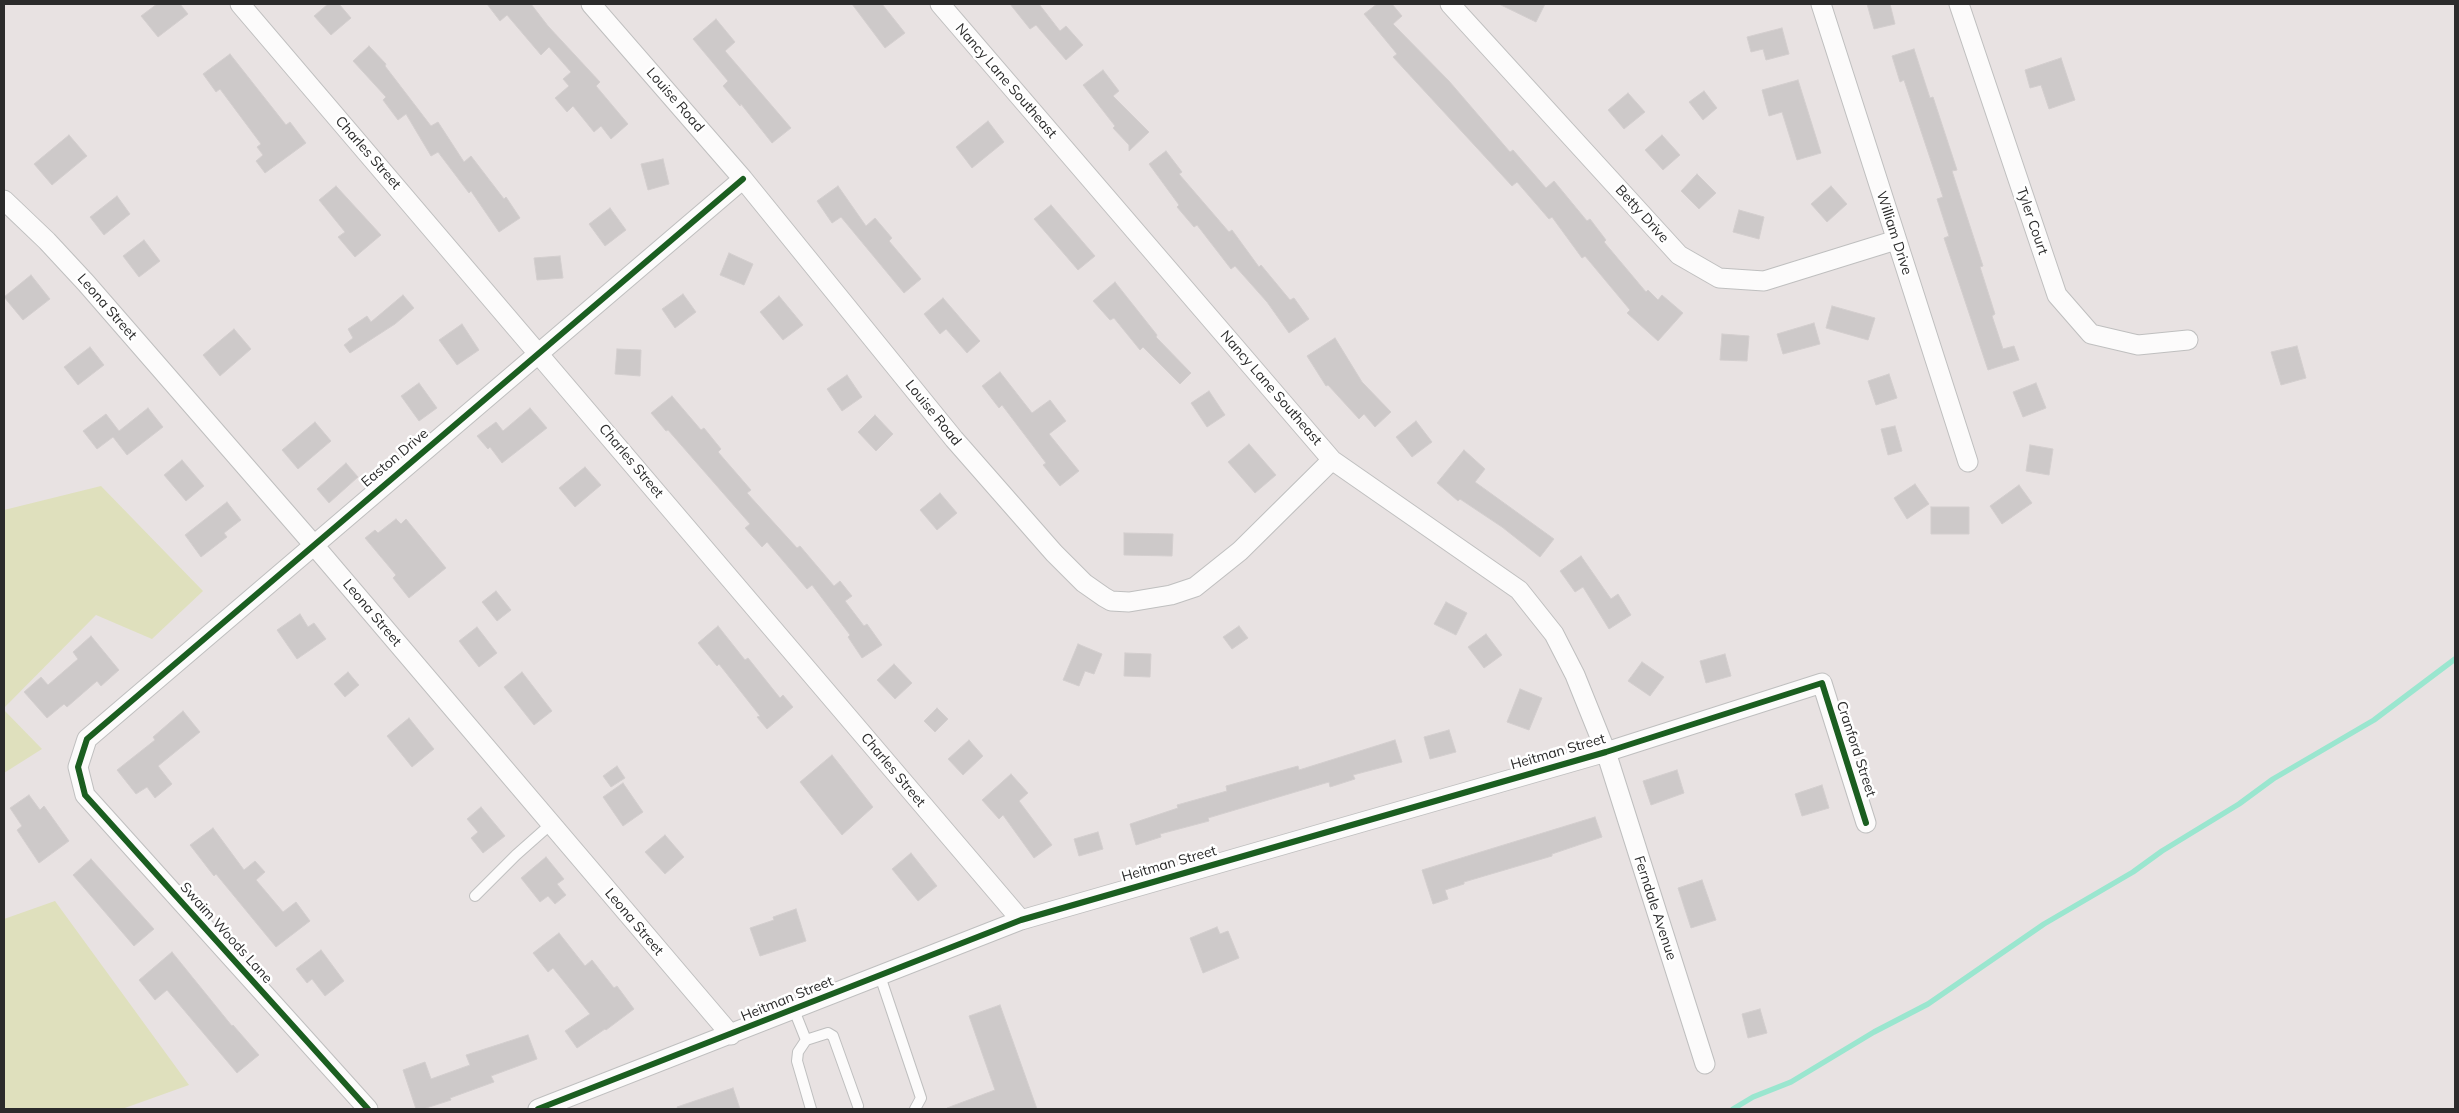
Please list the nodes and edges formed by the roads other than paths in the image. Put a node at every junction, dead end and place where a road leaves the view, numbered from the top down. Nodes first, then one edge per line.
1 (240, 4) edge
2 (591, 4) edge
3 (940, 4) edge
4 (1450, 4) edge
5 (1821, 4) edge
6 (1959, 4) edge
7 (743, 179) junction
8 (4, 200) edge
9 (1896, 240) junction
10 (2188, 340) dead end
11 (538, 352) junction
12 (1332, 460) junction
13 (1968, 462) dead end
14 (313, 544) junction
15 (1822, 683) joint
16 (1606, 752) junction
17 (78, 767) joint
18 (1866, 823) dead end
19 (551, 824) junction
20 (475, 896) dead end
21 (1021, 920) junction
22 (880, 976) junction
23 (794, 1010) junction
24 (731, 1035) junction
25 (806, 1040) junction
26 (1705, 1064) dead end
27 (859, 1108) edge
28 (368, 1109) edge
29 (538, 1109) edge
30 (811, 1109) edge
31 (847, 1109) edge
32 (915, 1109) edge

1 - 11 street, Charles Street
2 - 7 street, Louise Road
3 - 12 street, Nancy Lane Southeast
4 - 9 street, Betty Drive
5 - 9 street, William Drive
6 - 10 street, Tyler Court
7 - 11 street, Easton Drive
7 - 12 street, Louise Road
8 - 14 street, Leona Street
9 - 13 street, William Drive
11 - 14 street, Easton Drive
11 - 21 street, Charles Street
12 - 16 street, Nancy Lane Southeast
14 - 17 street, Easton Drive
14 - 19 street, Leona Street
15 - 16 street, Heitman Street
15 - 18 street, Cranford Street
16 - 21 street, Heitman Street
16 - 26 street, Ferndale Avenue
17 - 28 street, Swaim Woods Lane
19 - 20 lane
19 - 24 street, Leona Street
21 - 22 street, Heitman Street
22 - 23 street, Heitman Street
22 - 32 lane
23 - 24 street, Heitman Street
23 - 25 lane
24 - 29 street, Heitman Street
25 - 27 lane
25 - 30 lane
27 - 31 lane

